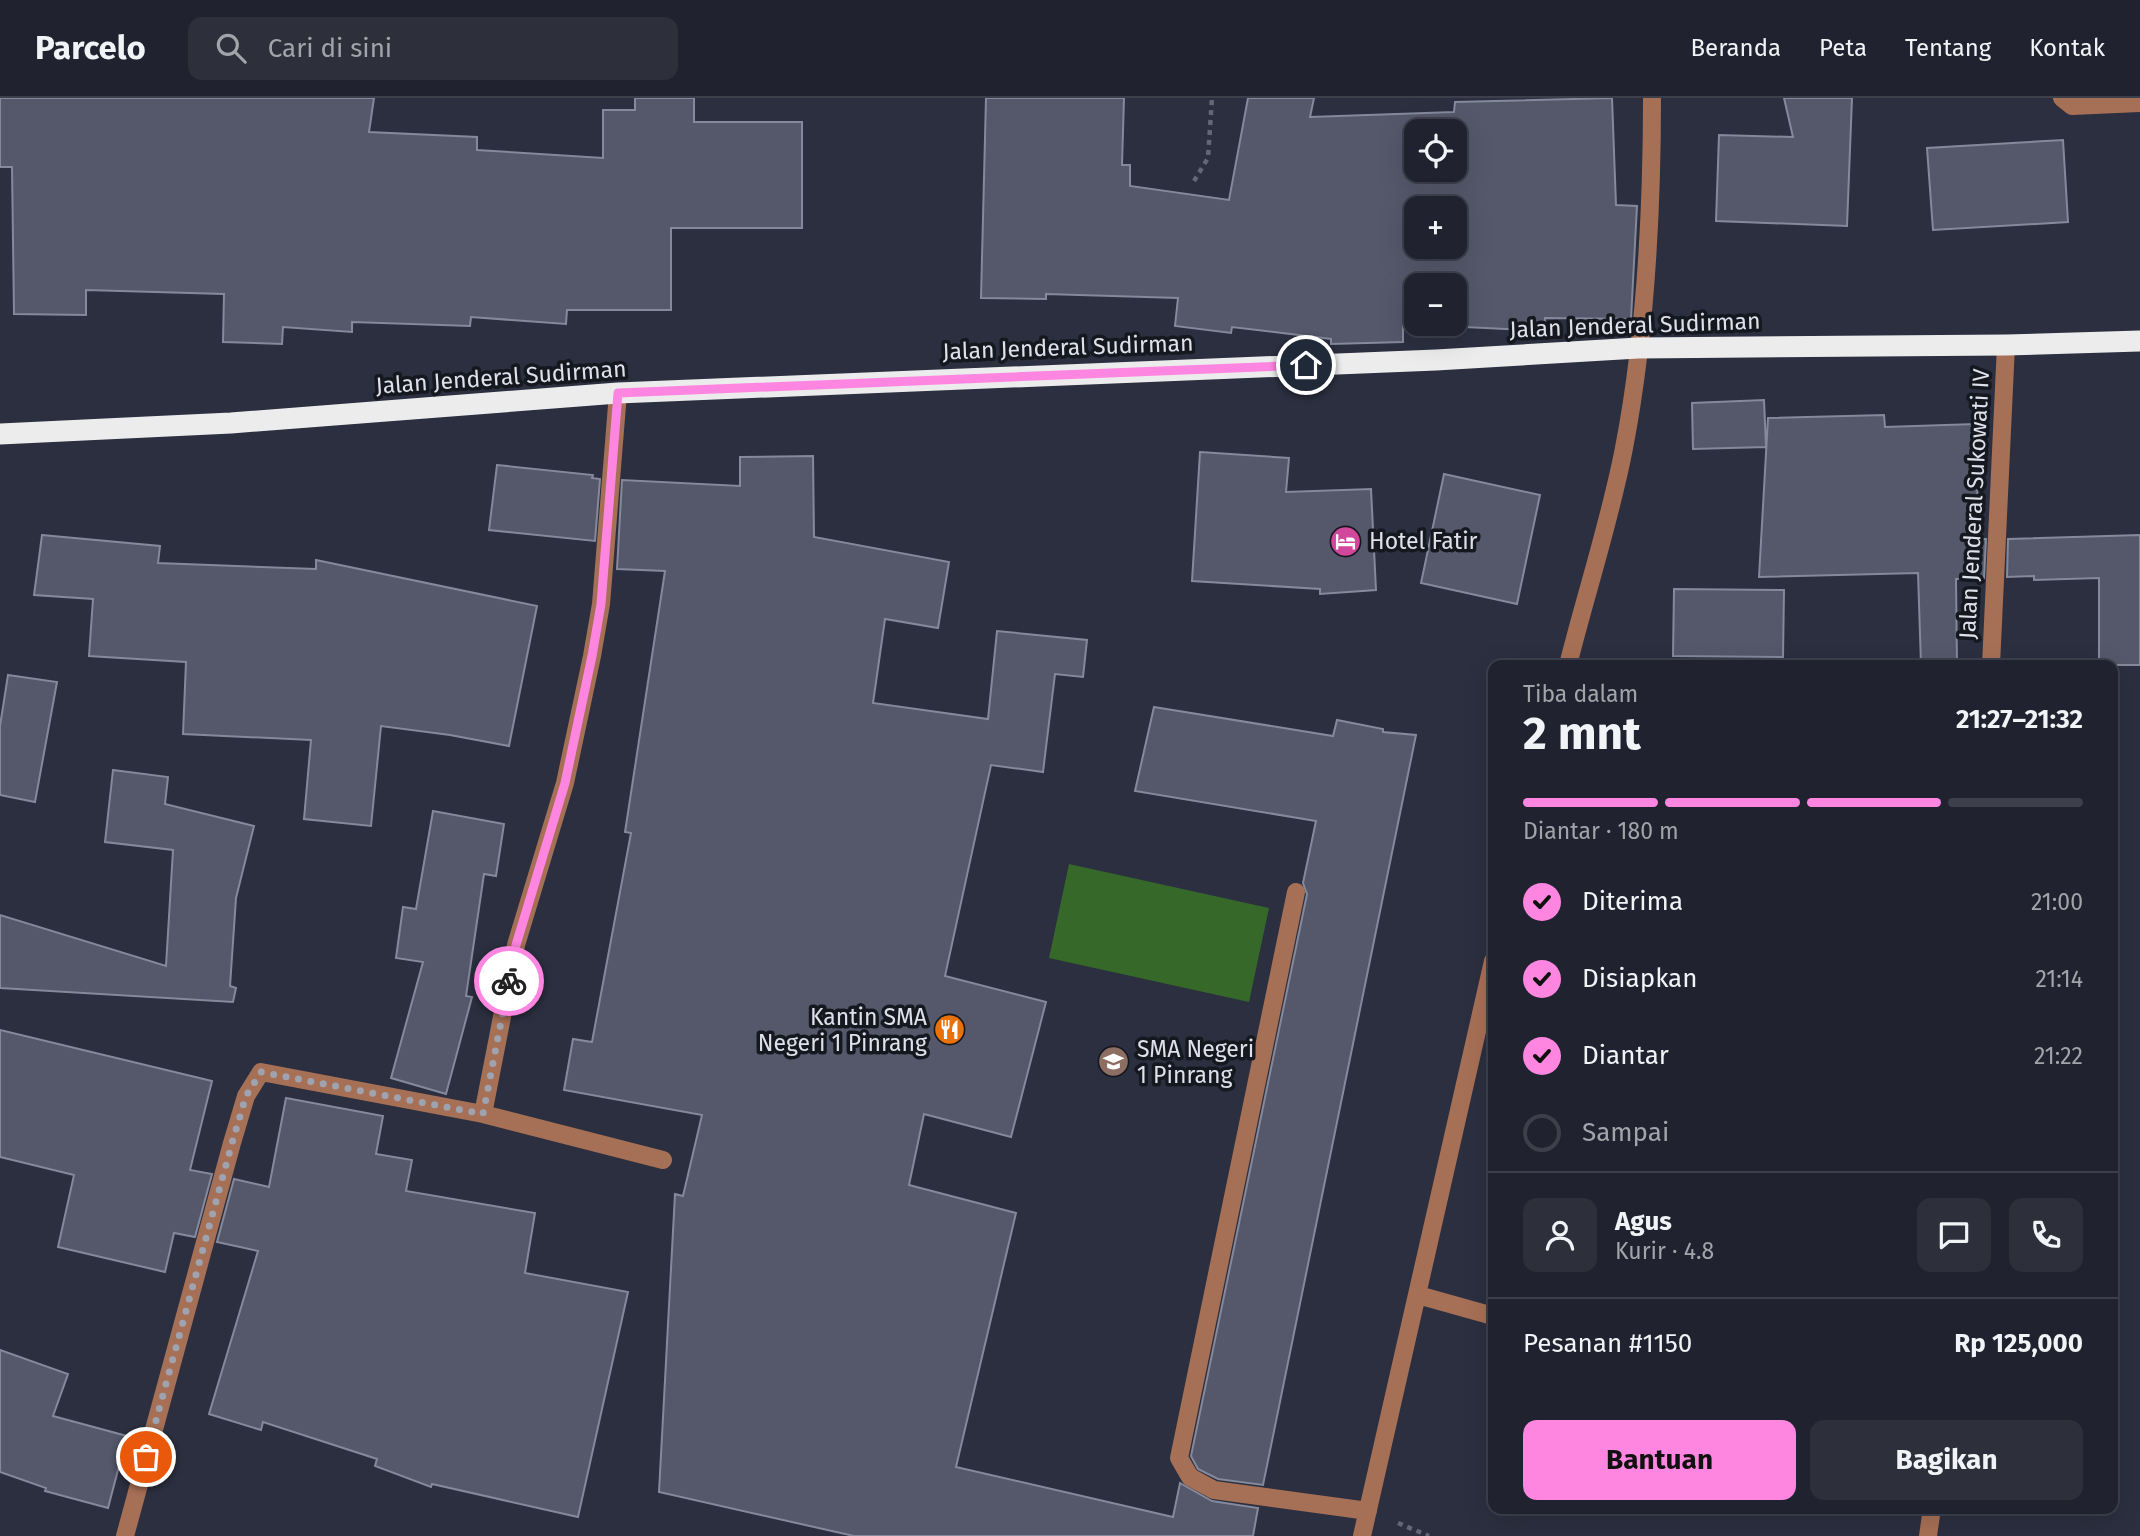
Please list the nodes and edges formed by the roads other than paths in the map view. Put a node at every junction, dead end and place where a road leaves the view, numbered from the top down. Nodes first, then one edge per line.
1 (1652, 98) edge
2 (2062, 98) edge
3 (2140, 103) edge
4 (2140, 341) edge
5 (2006, 345) junction
6 (1638, 348) junction
7 (618, 393) junction
8 (0, 434) edge
9 (1569, 660) edge
10 (1991, 660) edge
11 (1296, 892) dead end
12 (1488, 984) edge
13 (483, 1114) junction
14 (663, 1160) dead end
15 (1419, 1296) junction
16 (1488, 1315) edge
17 (1368, 1511) junction
18 (1931, 1514) edge
19 (125, 1536) edge
20 (1362, 1536) edge
21 (1928, 1536) edge

1 - 6 street
2 - 3 street
4 - 5 highway, Jalan Jenderal Sudirman
5 - 6 highway, Jalan Jenderal Sudirman
5 - 10 street, Jalan Jenderal Sukowati IV
6 - 7 highway, Jalan Jenderal Sudirman
6 - 9 street
7 - 8 highway, Jalan Jenderal Sudirman
7 - 13 street
11 - 17 street
12 - 15 street
13 - 14 street
13 - 19 street
15 - 16 street
15 - 17 street
17 - 20 street
18 - 21 street

